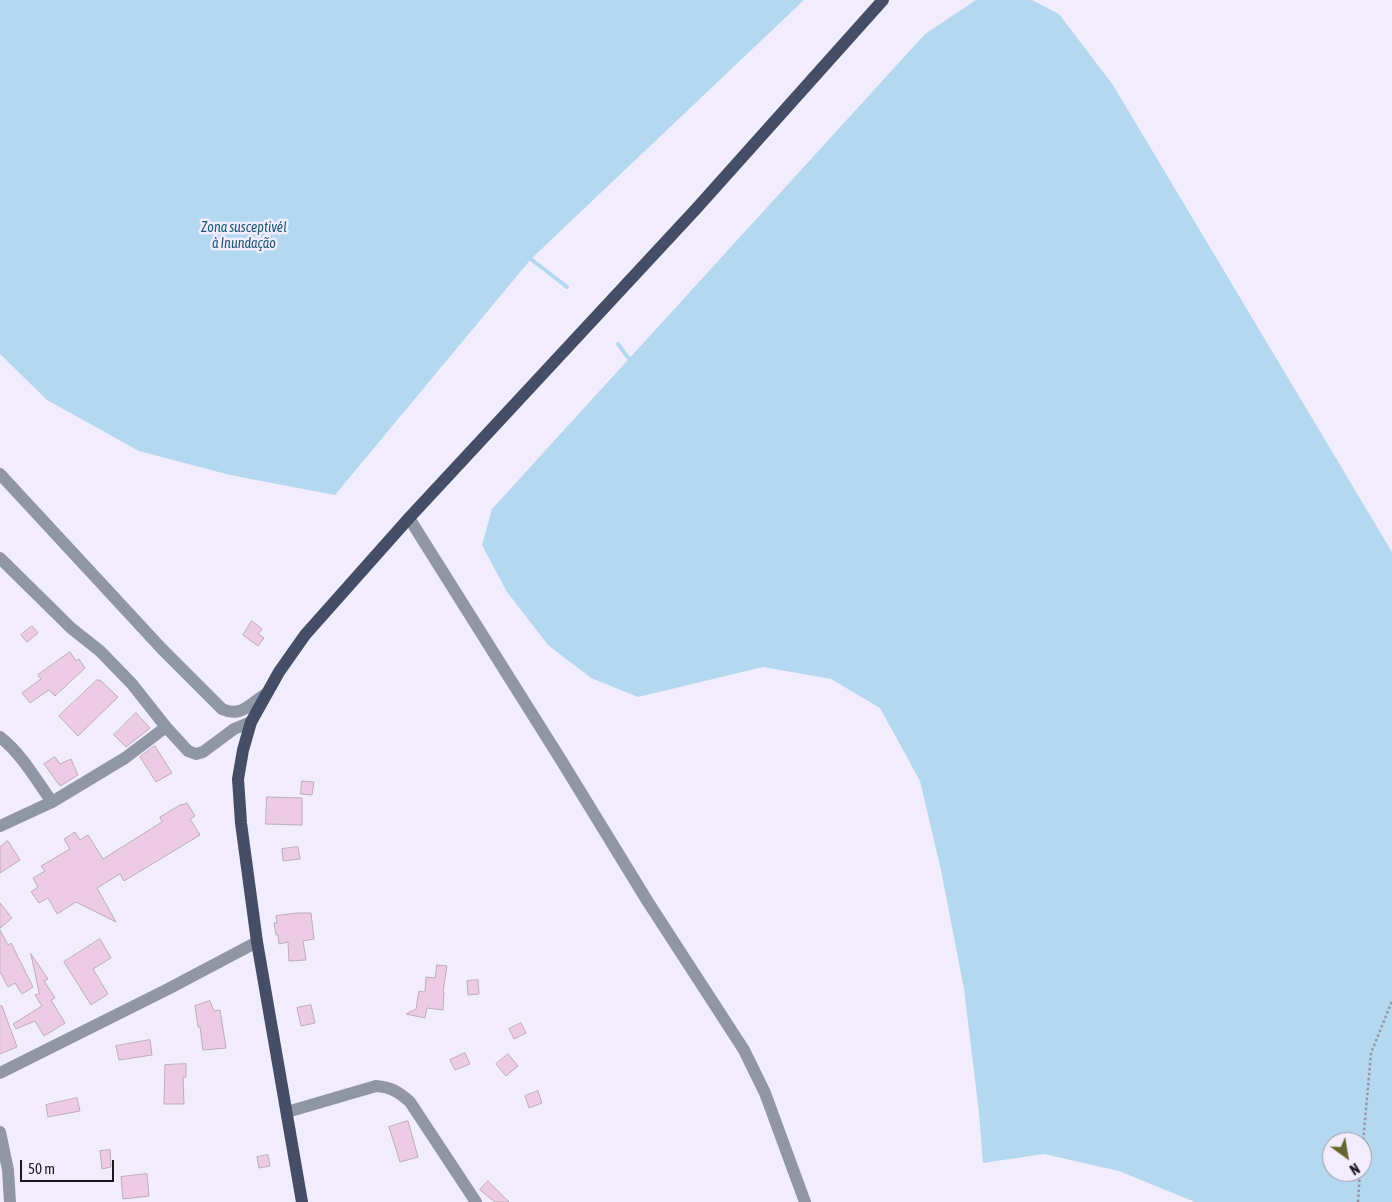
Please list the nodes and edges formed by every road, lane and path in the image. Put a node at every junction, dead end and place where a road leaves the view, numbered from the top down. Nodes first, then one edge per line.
1 (883, 0) edge
2 (0, 474) edge
3 (409, 518) junction
4 (0, 558) edge
5 (266, 694) junction
6 (252, 722) junction
7 (166, 727) junction
8 (0, 737) edge
9 (52, 802) junction
10 (0, 826) edge
11 (257, 942) junction
12 (1392, 1001) edge
13 (0, 1074) edge
14 (287, 1112) junction
15 (0, 1132) edge
16 (1364, 1132) edge
17 (1359, 1182) edge
18 (10, 1202) edge
19 (302, 1202) edge
20 (476, 1202) edge
21 (805, 1202) edge
22 (1358, 1202) edge

1 - 3 main road
2 - 5 street
3 - 5 main road
3 - 21 street
4 - 7 street
5 - 6 main road
6 - 7 street
6 - 11 main road
7 - 9 street
8 - 9 street
9 - 10 street
11 - 13 street
11 - 14 main road
12 - 16 path
14 - 19 main road
14 - 20 street
15 - 18 street
17 - 22 path

